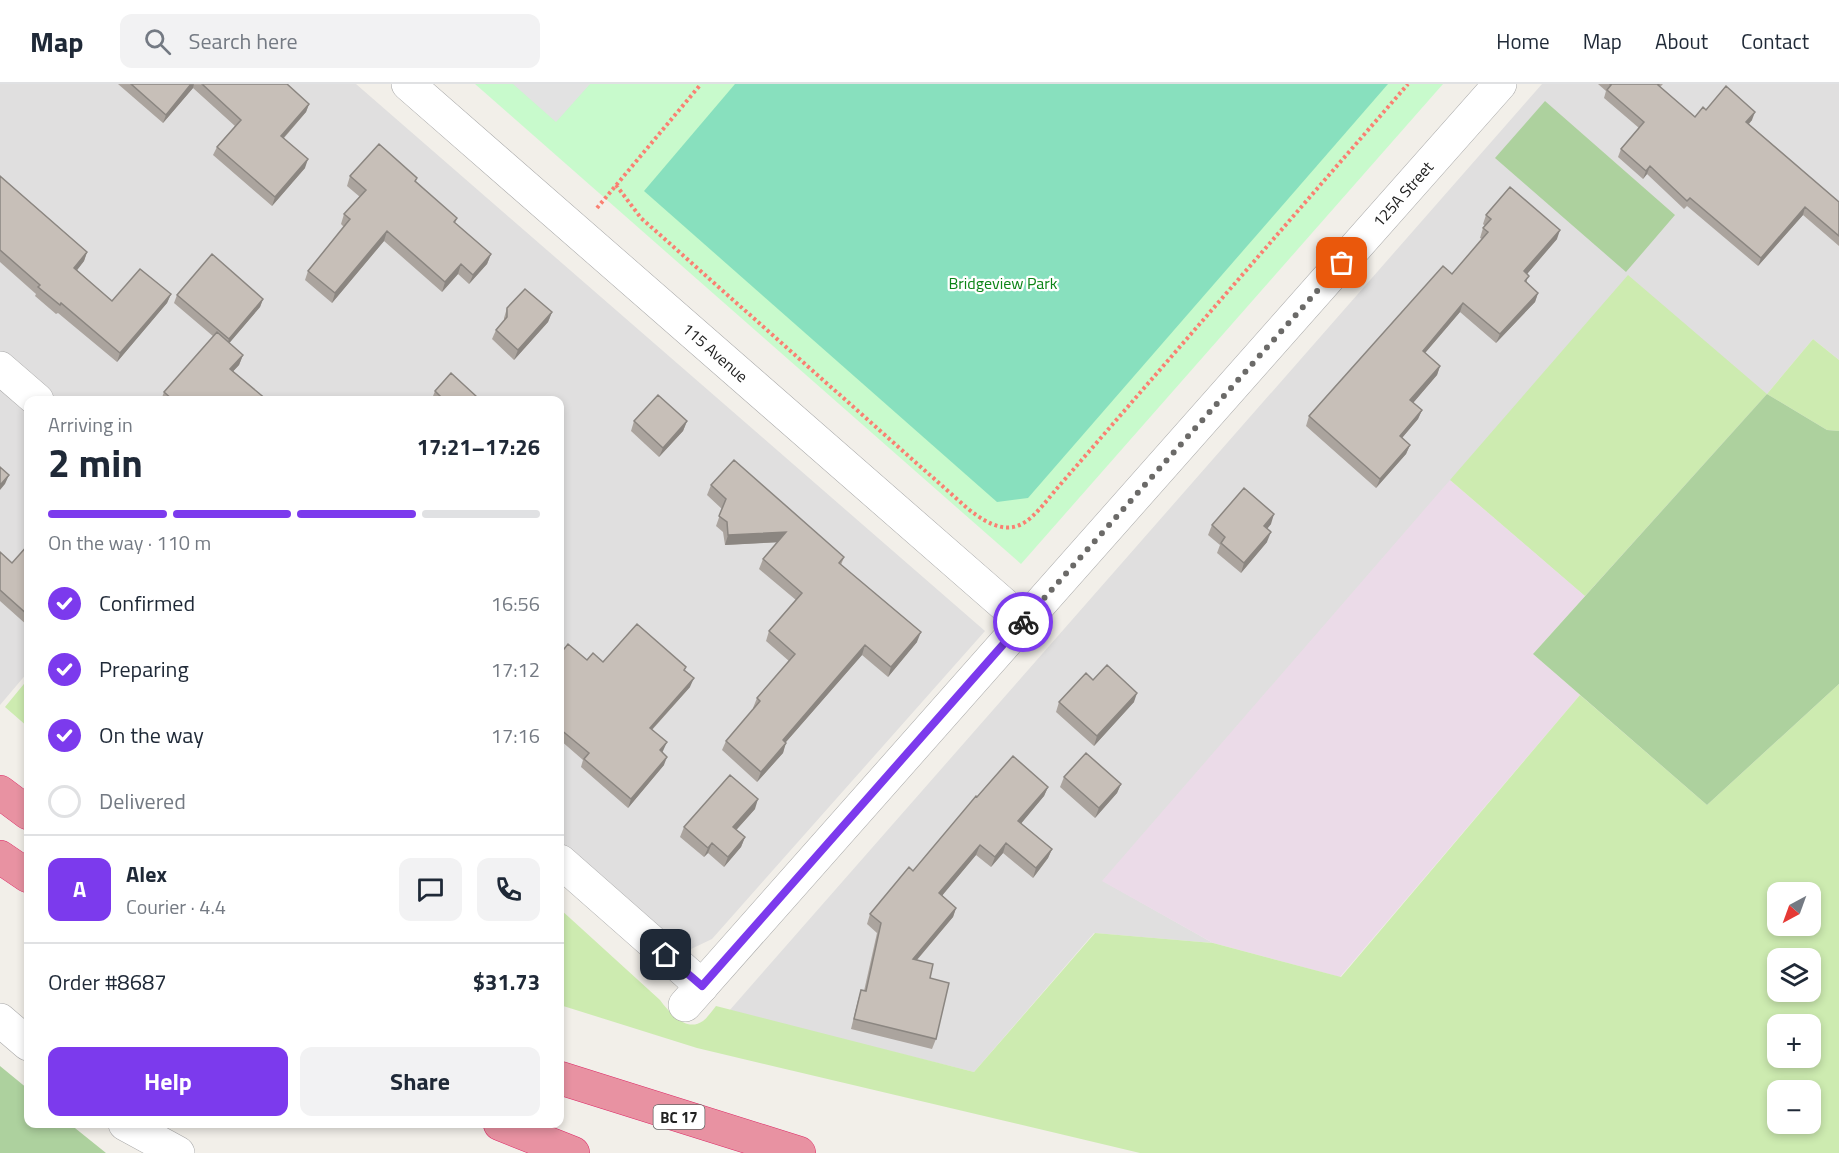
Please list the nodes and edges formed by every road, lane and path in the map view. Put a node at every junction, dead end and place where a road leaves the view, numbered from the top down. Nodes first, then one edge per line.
1 (408, 84) edge
2 (701, 84) edge
3 (1408, 84) edge
4 (1500, 84) edge
5 (0, 368) edge
6 (32, 396) edge
7 (1024, 622) junction
8 (0, 792) edge
9 (24, 810) edge
10 (0, 857) edge
11 (564, 865) edge
12 (24, 873) edge
13 (0, 1020) edge
14 (24, 1041) edge
15 (564, 1079) edge
16 (132, 1128) edge
17 (510, 1128) edge
18 (178, 1153) edge
19 (573, 1153) edge
20 (799, 1153) edge

1 - 7 street, 115 Avenue
2 - 3 path
4 - 7 street, 125A Street
5 - 6 street
7 - 11 street, 125A Street
8 - 9 highway
10 - 12 highway
13 - 14 street
15 - 20 highway, BC 17
16 - 18 street
17 - 19 highway

